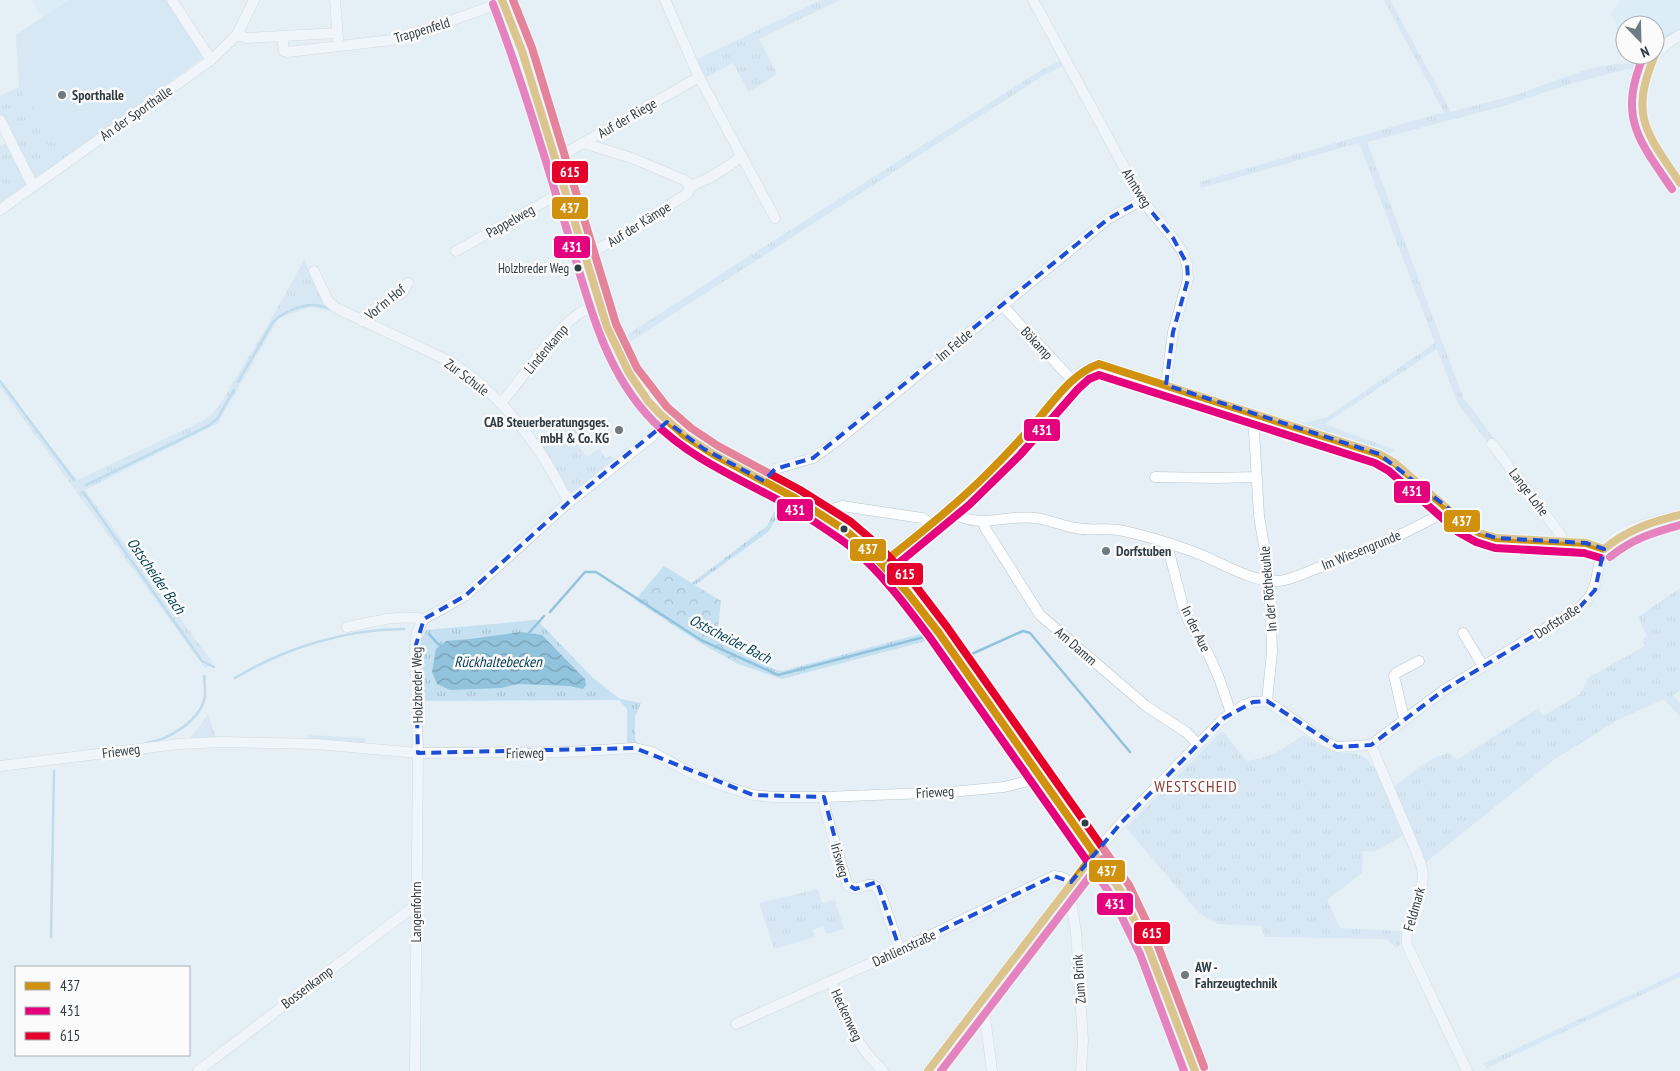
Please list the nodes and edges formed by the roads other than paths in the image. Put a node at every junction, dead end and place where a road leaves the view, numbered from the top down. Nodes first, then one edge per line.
1 (172, 0) edge
2 (254, 0) edge
3 (335, 0) edge
4 (665, 0) edge
5 (1033, 0) edge
6 (503, 1) edge
7 (337, 33) junction
8 (237, 35) junction
9 (1680, 35) edge
10 (282, 36) junction
11 (1665, 46) edge
12 (338, 47) junction
13 (211, 60) junction
14 (1650, 65) edge
15 (699, 77) junction
16 (0, 120) edge
17 (583, 143) junction
18 (741, 155) junction
19 (555, 159) junction
20 (1680, 183) edge
21 (33, 186) junction
22 (691, 186) junction
23 (564, 191) junction
24 (1142, 200) junction
25 (0, 210) edge
26 (775, 218) dead end
27 (456, 251) dead end
28 (584, 255) junction
29 (314, 271) dead end
30 (408, 283) dead end
31 (598, 303) junction
32 (1002, 305) junction
33 (362, 321) junction
34 (1072, 380) junction
35 (1166, 385) junction
36 (500, 403) junction
37 (1253, 414) junction
38 (668, 422) junction
39 (1492, 444) dead end
40 (1155, 477) dead end
41 (1256, 477) junction
42 (764, 481) junction
43 (569, 502) junction
44 (1449, 509) junction
45 (948, 510) junction
46 (1680, 515) edge
47 (824, 516) junction
48 (983, 522) junction
49 (931, 524) junction
50 (1561, 541) junction
51 (1167, 544) junction
52 (1604, 548) junction
53 (883, 563) junction
54 (1270, 581) junction
55 (424, 619) junction
56 (347, 627) dead end
57 (1463, 633) dead end
58 (1419, 661) dead end
59 (1483, 666) junction
60 (1267, 702) junction
61 (1231, 712) junction
62 (1406, 719) junction
63 (1198, 744) junction
64 (1371, 744) junction
65 (418, 753) junction
66 (0, 766) edge
67 (1038, 773) junction
68 (824, 797) junction
69 (1094, 853) junction
70 (1068, 886) junction
71 (416, 904) junction
72 (900, 950) junction
73 (831, 982) junction
74 (979, 1003) junction
75 (736, 1024) dead end
76 (198, 1071) edge
77 (415, 1071) edge
78 (884, 1071) edge
79 (928, 1071) edge
80 (992, 1071) edge
81 (1081, 1071) edge
82 (1195, 1071) edge
83 (1467, 1071) edge

1 - 13 street
2 - 8 street, An der Sporthalle
3 - 7 street
4 - 15 street
5 - 24 street, Ahntweg
6 - 12 street, Trappenfeld
6 - 19 main road
7 - 10 street
7 - 12 street
8 - 10 street
8 - 13 street, An der Sporthalle
9 - 11 street
10 - 12 street, Trappenfeld
13 - 21 street, An der Sporthalle
14 - 20 street
15 - 17 street, Auf der Riege
15 - 18 street
16 - 21 street
17 - 19 street, Auf der Riege
17 - 22 street
18 - 22 street, Auf der Kämpe
18 - 26 street
19 - 23 main road
21 - 25 street, An der Sporthalle
22 - 28 street, Auf der Kämpe
23 - 27 street, Pappelweg
23 - 28 main road
24 - 32 street, Im Felde
24 - 35 street, Ahntweg
28 - 31 main road
29 - 33 street, Zur Schule
30 - 33 street, Vor'm Hof
31 - 36 street, Lindenkamp
31 - 38 main road
32 - 34 street, Bökamp
32 - 42 street, Im Felde
33 - 36 street, Zur Schule
34 - 35 street
34 - 45 street
35 - 37 street
36 - 43 street, Zur Schule
37 - 41 street, In der Röthekuhle
37 - 44 street
38 - 42 main road
38 - 43 street
39 - 50 street, Lange Lohe
40 - 41 street
41 - 54 street, In der Röthekuhle
42 - 47 main road
43 - 55 street
44 - 50 street
44 - 54 street, Im Wiesengrunde
45 - 48 street
45 - 49 street
46 - 52 street
47 - 49 street
47 - 53 main road
48 - 51 street
48 - 63 street, Am Damm
49 - 53 street
50 - 52 street
51 - 54 street
51 - 61 street, In der Aue
52 - 59 street, Dorfstraße
53 - 67 main road
54 - 60 street, In der Röthekuhle
55 - 56 street
55 - 65 street, Holzbreder Weg
57 - 59 street
58 - 62 street
59 - 62 street, Dorfstraße
60 - 61 street
60 - 64 street
61 - 63 street
62 - 64 street, Dorfstraße
63 - 69 street
64 - 83 street, Feldmark
65 - 66 street, Frieweg
65 - 68 street, Frieweg
65 - 71 street, Langenfohrn
67 - 68 street, Frieweg
67 - 69 main road
68 - 72 street, Irisweg
69 - 70 street
69 - 82 main road
70 - 72 street, Dahlienstraße
70 - 74 street
70 - 81 street, Zum Brink
71 - 76 street, Bossenkamp
71 - 77 street, Langenfohrn
72 - 73 street, Dahlienstraße
73 - 75 street, Dahlienstraße
73 - 78 street, Heckenweg
74 - 79 street
74 - 80 street

